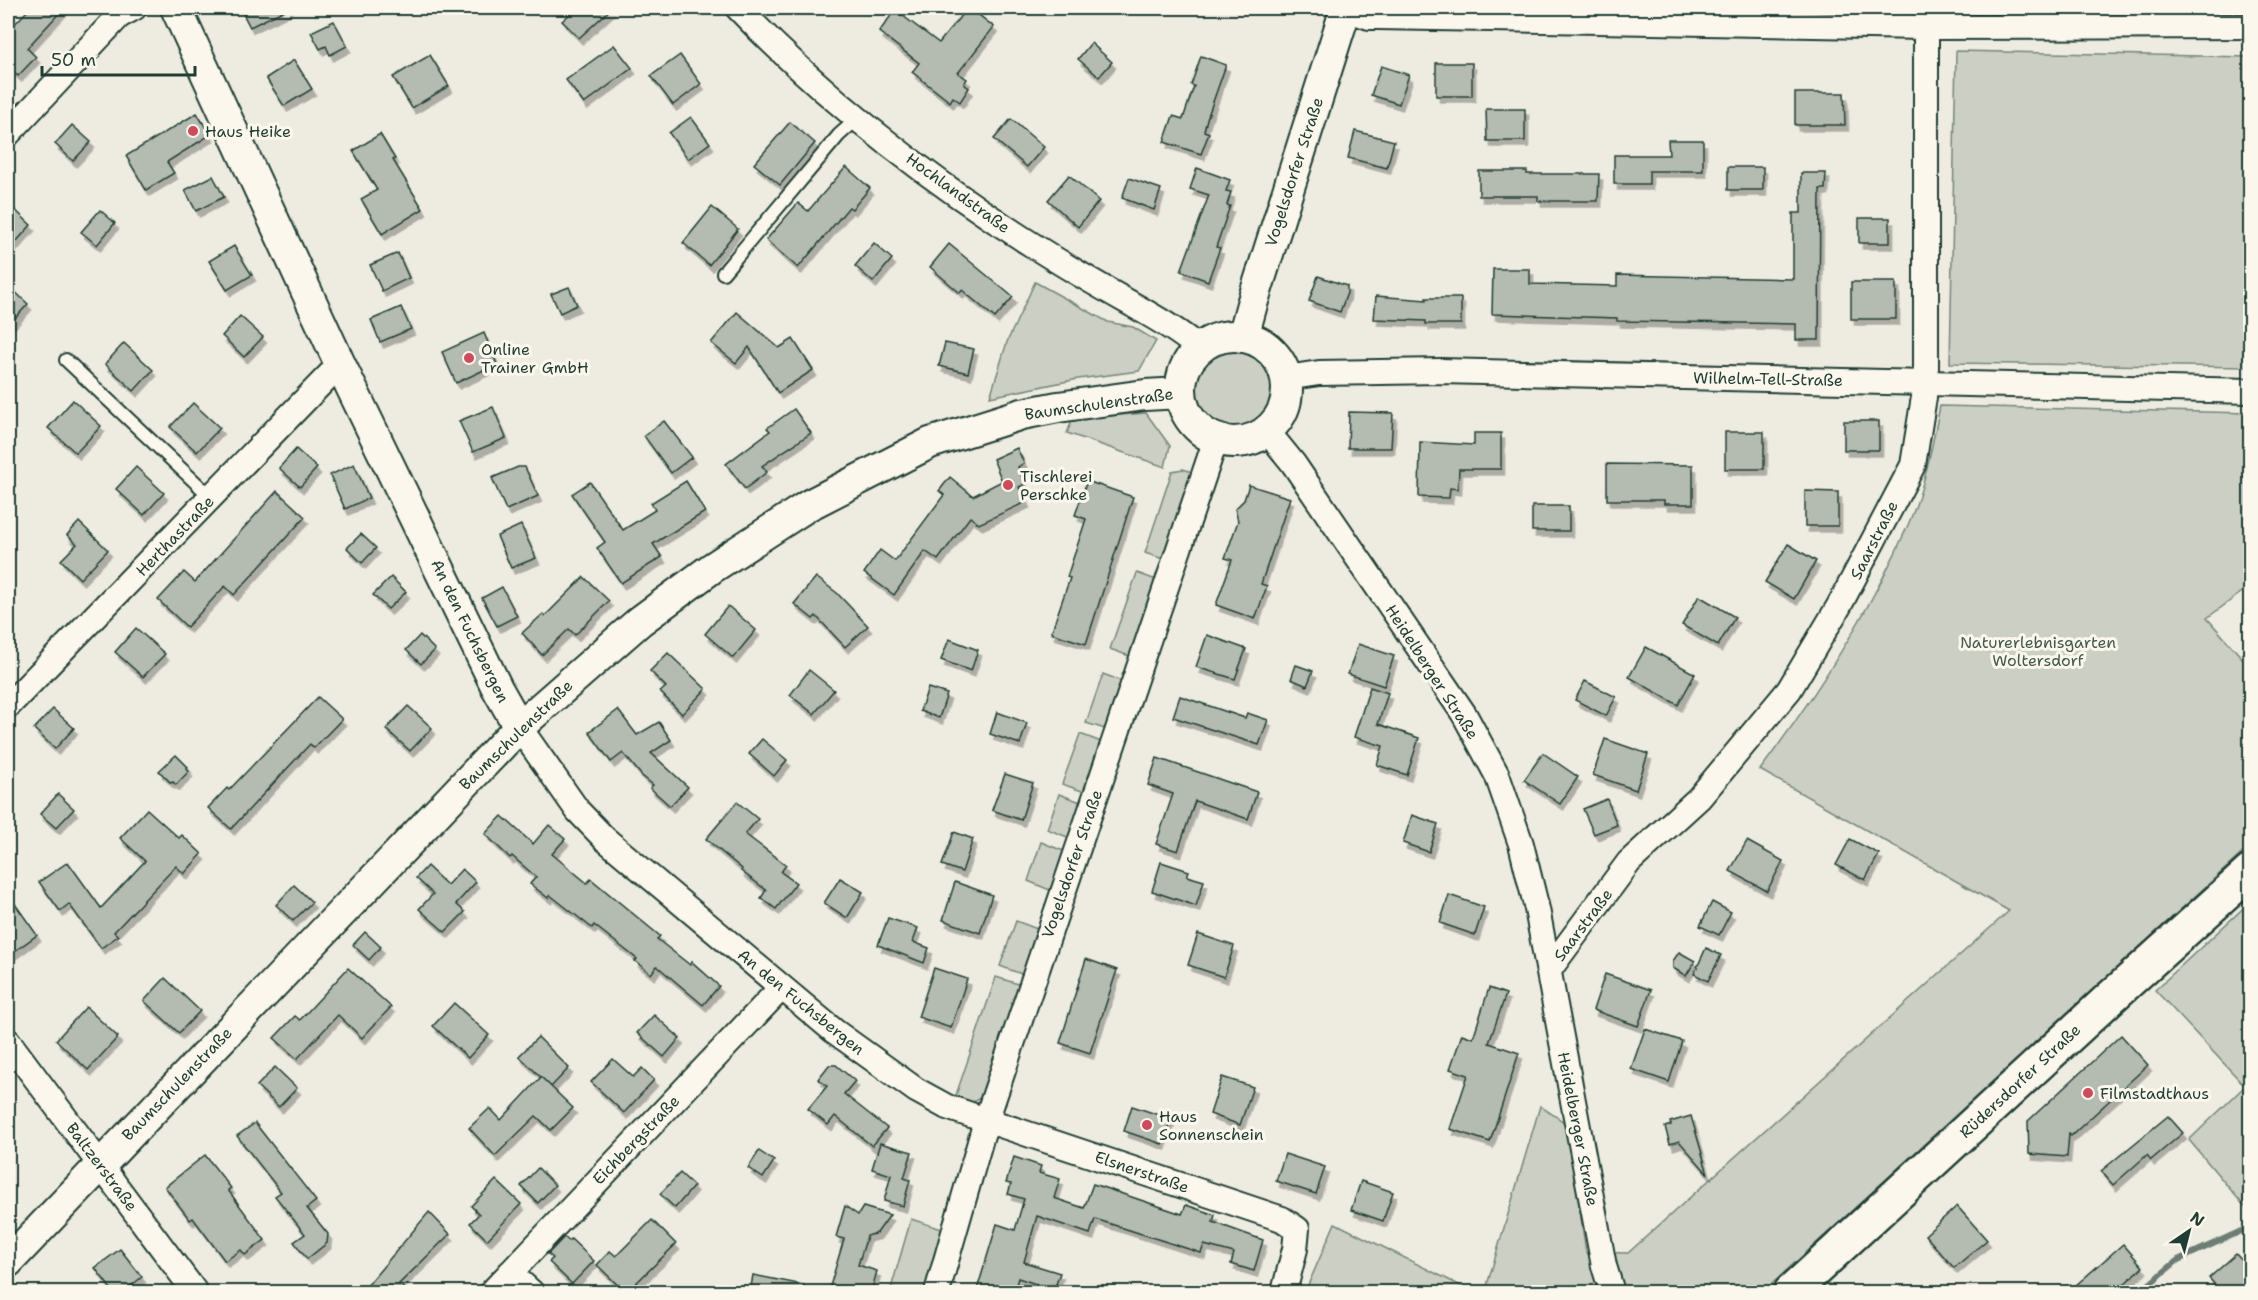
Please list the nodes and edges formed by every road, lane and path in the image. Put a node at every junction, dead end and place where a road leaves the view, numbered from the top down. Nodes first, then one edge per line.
1 (134, 8) edge
2 (176, 8) edge
3 (738, 8) edge
4 (1346, 8) edge
5 (1925, 17) edge
6 (2250, 26) edge
7 (857, 119) junction
8 (8, 134) edge
9 (723, 273) dead end
10 (1243, 337) junction
11 (1200, 349) junction
12 (66, 360) dead end
13 (340, 364) junction
14 (1286, 378) junction
15 (1924, 382) junction
16 (2250, 391) edge
17 (1181, 393) junction
18 (1267, 431) junction
19 (1216, 439) junction
20 (212, 498) junction
21 (8, 706) edge
22 (519, 727) junction
23 (2250, 872) edge
24 (1549, 970) junction
25 (781, 988) junction
26 (8, 1041) edge
27 (986, 1121) junction
28 (100, 1165) junction
29 (8, 1262) edge
30 (510, 1273) junction
31 (195, 1293) edge
32 (492, 1293) edge
33 (531, 1293) edge
34 (937, 1293) edge
35 (1284, 1293) edge
36 (1612, 1293) edge
37 (1791, 1293) edge

1 - 8 street
2 - 13 street, An den Fuchsbergen
3 - 7 street, Hochlandstraße
4 - 5 street
4 - 10 street, Vogelsdorfer Straße
5 - 6 street
5 - 15 street, Saarstraße
7 - 9 lane
7 - 11 street, Hochlandstraße
10 - 11 street
10 - 14 street
11 - 17 street
12 - 20 lane
13 - 20 street, Herthastraße
13 - 22 street, An den Fuchsbergen
14 - 15 street, Wilhelm-Tell-Straße
14 - 18 street
15 - 16 street, Wilhelm-Tell-Straße
15 - 24 street, Saarstraße
17 - 19 street
17 - 22 street, Baumschulenstraße
18 - 19 street
18 - 24 street, Heidelberger Straße
19 - 27 street, Vogelsdorfer Straße
20 - 21 street, Herthastraße
22 - 25 street, An den Fuchsbergen
22 - 28 street, Baumschulenstraße
23 - 37 main road, Rüdersdorfer Straße
24 - 36 street, Heidelberger Straße
25 - 27 street, An den Fuchsbergen
25 - 30 street, Eichbergstraße
26 - 28 street, Baltzerstraße
27 - 34 street, Vogelsdorfer Straße
27 - 35 street, Elsnerstraße
28 - 29 street, Baumschulenstraße
28 - 31 street, Baltzerstraße
30 - 32 street, Eichbergstraße
30 - 33 street

